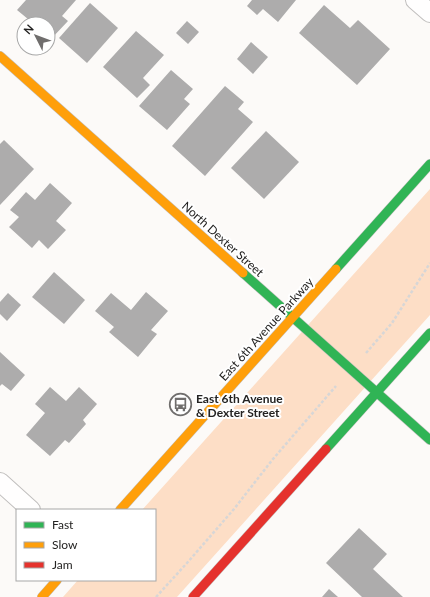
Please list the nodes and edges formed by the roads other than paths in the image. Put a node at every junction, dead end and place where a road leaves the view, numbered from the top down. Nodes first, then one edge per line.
1 (415, 0) edge
2 (430, 13) edge
3 (0, 56) edge
4 (430, 164) edge
5 (293, 317) junction
6 (430, 333) edge
7 (377, 392) junction
8 (430, 440) edge
9 (0, 482) edge
10 (30, 509) edge
11 (121, 509) edge
12 (56, 581) edge
13 (42, 597) edge
14 (193, 597) edge

1 - 2 street
3 - 5 main road, North Dexter Street
4 - 5 main road, East 6th Avenue Parkway
5 - 7 main road, North Dexter Street
5 - 11 main road, East 6th Avenue Parkway
6 - 7 main road
7 - 8 main road, North Dexter Street
7 - 14 main road
9 - 10 street
12 - 13 main road

